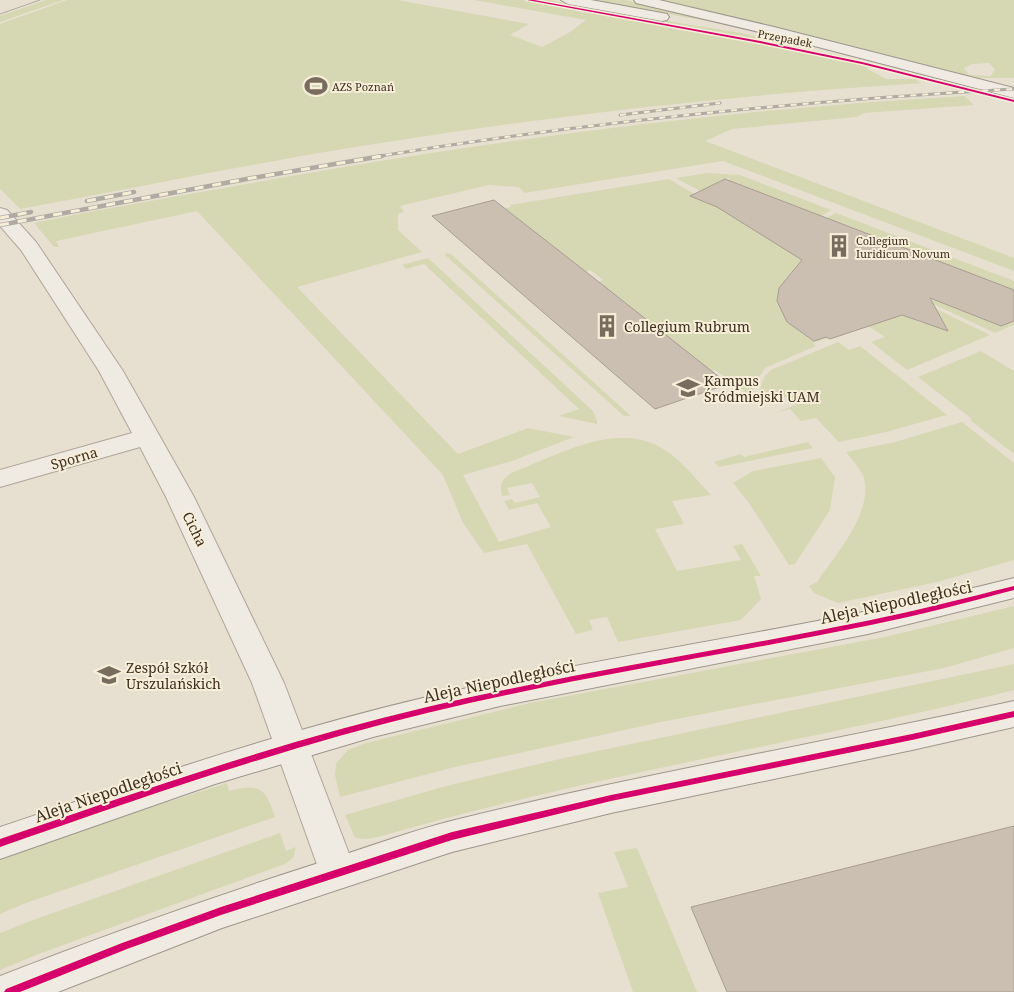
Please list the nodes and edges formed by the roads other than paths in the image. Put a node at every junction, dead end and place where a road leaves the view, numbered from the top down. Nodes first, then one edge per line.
1 (568, 0) edge
2 (641, 0) edge
3 (826, 46) junction
4 (1014, 93) edge
5 (0, 214) edge
6 (148, 437) junction
7 (0, 479) edge
8 (1014, 588) edge
9 (1014, 714) edge
10 (292, 745) junction
11 (0, 843) edge
12 (337, 872) junction
13 (10, 992) edge

1 - 3 street, Przepadek
2 - 3 street, Przepadek
3 - 4 street, Przepadek
5 - 6 street, Cicha
6 - 7 street, Sporna
6 - 10 street, Cicha
8 - 10 street, Aleja Niepodległości
9 - 12 street
10 - 11 street, Aleja Niepodległości
10 - 12 street, Cicha
12 - 13 street

